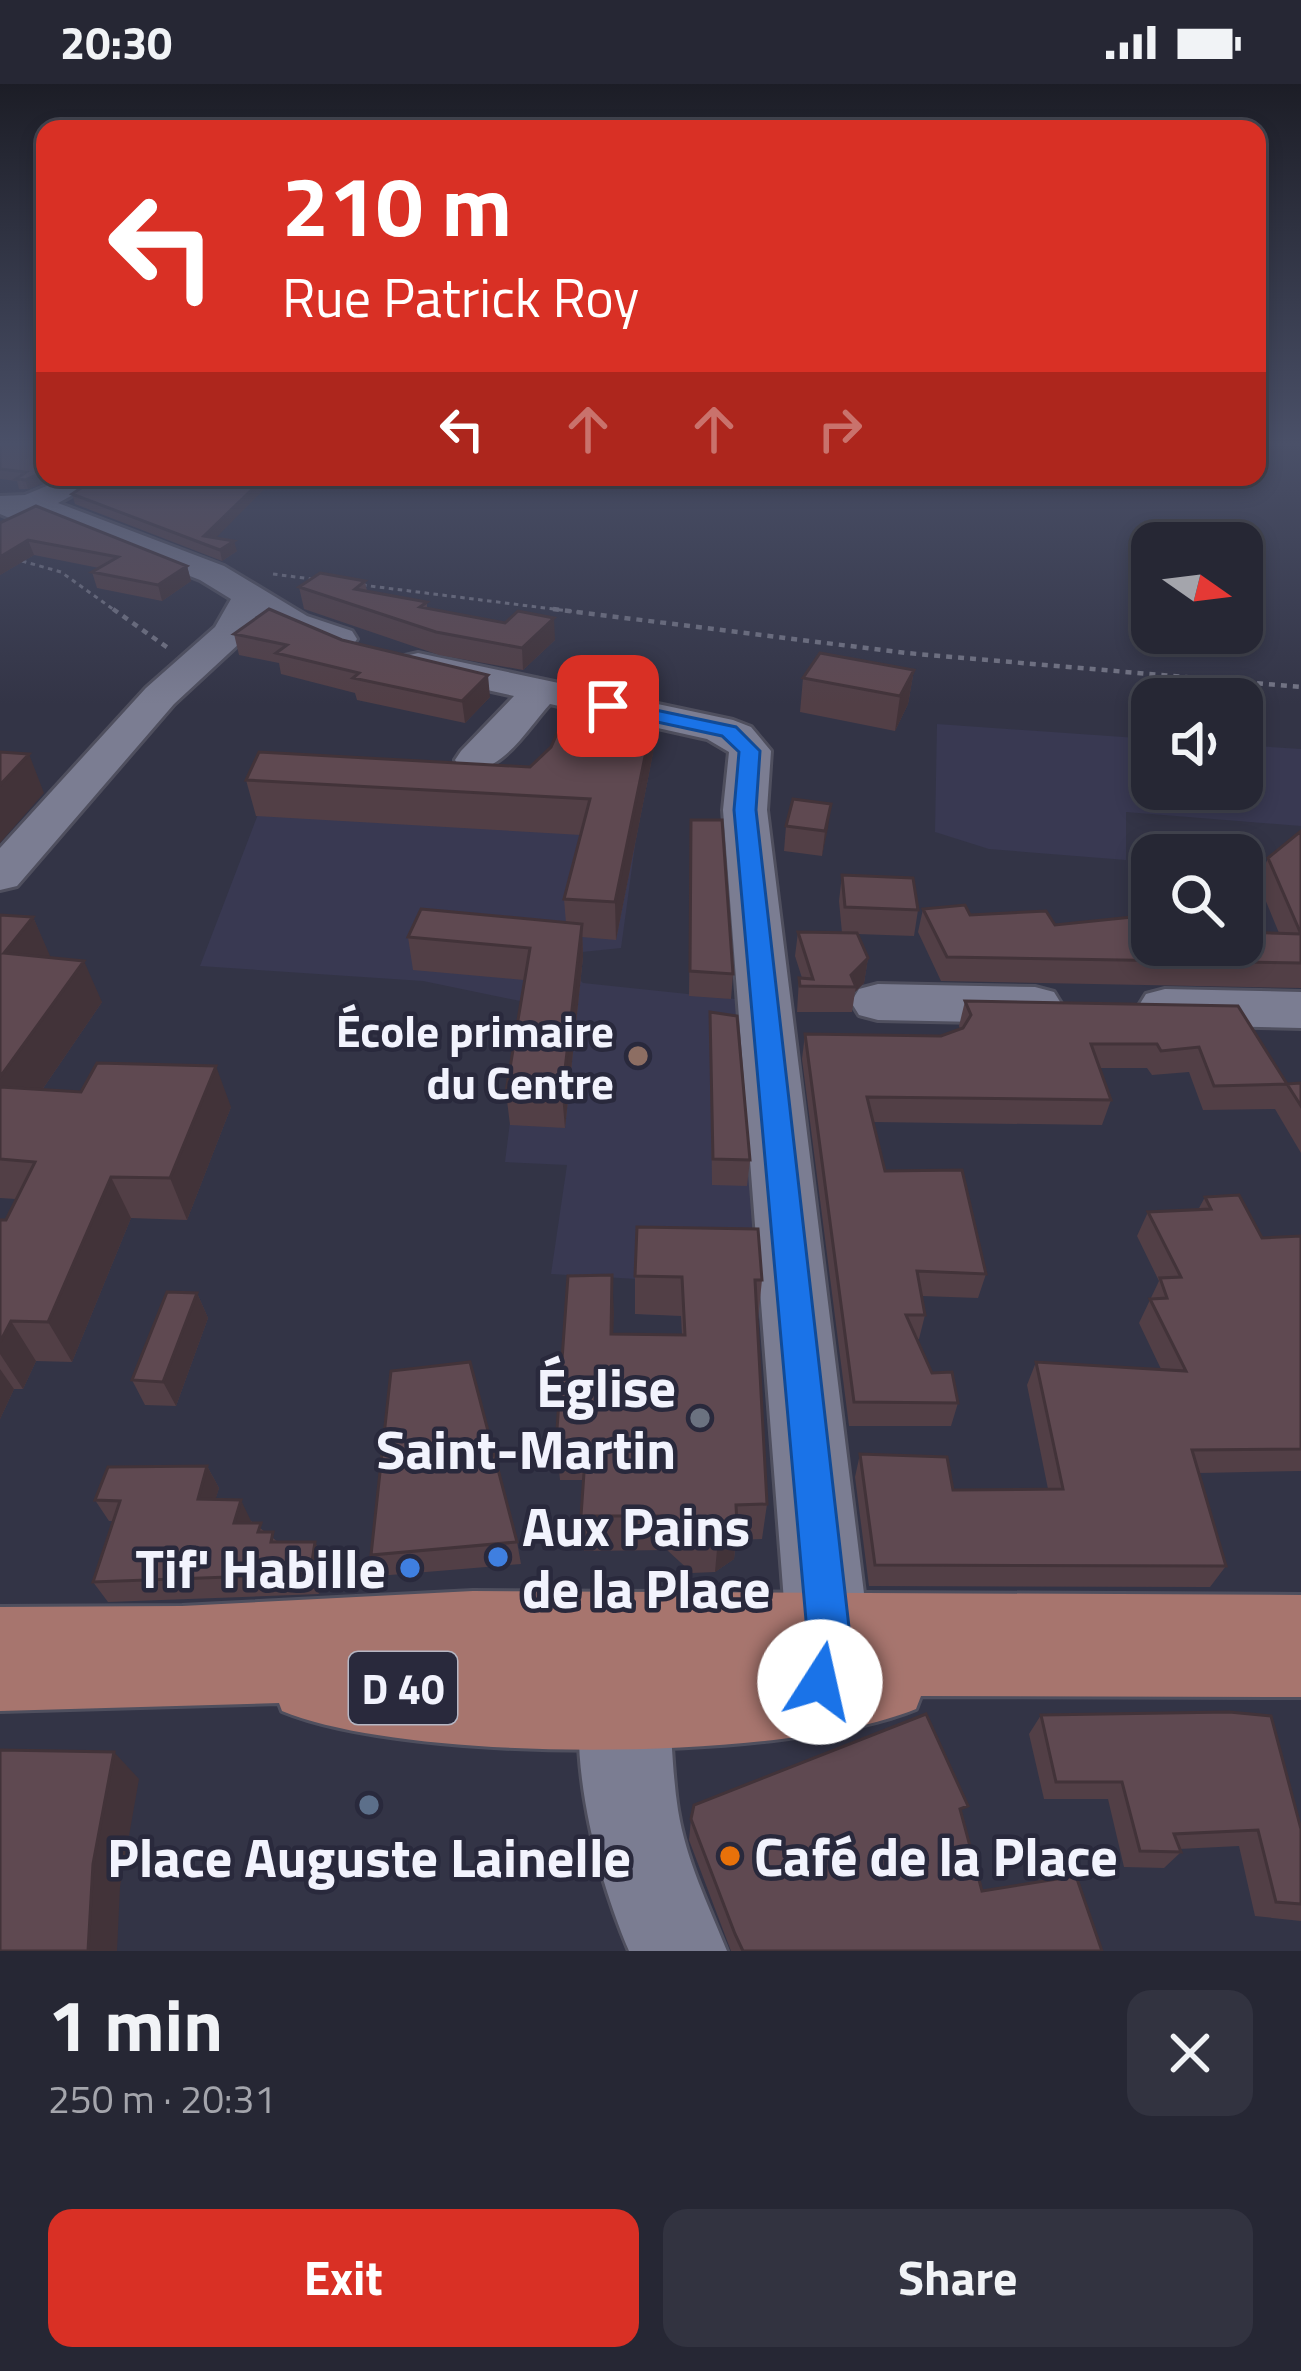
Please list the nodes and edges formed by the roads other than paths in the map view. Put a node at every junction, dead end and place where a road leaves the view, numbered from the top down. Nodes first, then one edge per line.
1 (78, 529) edge
2 (250, 596) junction
3 (598, 661) dead end
4 (552, 694) junction
5 (476, 760) edge
6 (0, 876) edge
7 (1301, 1010) edge
8 (824, 1027) junction
9 (1043, 1038) edge
10 (1301, 1646) edge
11 (0, 1659) edge
12 (831, 1660) junction
13 (622, 1668) junction
14 (678, 1951) edge

1 - 2 street
2 - 4 street
2 - 6 street
3 - 4 street
4 - 5 street
4 - 8 street
7 - 8 street
8 - 9 street
8 - 12 street
10 - 12 main road, D 40
11 - 13 main road, D 40
12 - 13 main road, D 40
13 - 14 street

